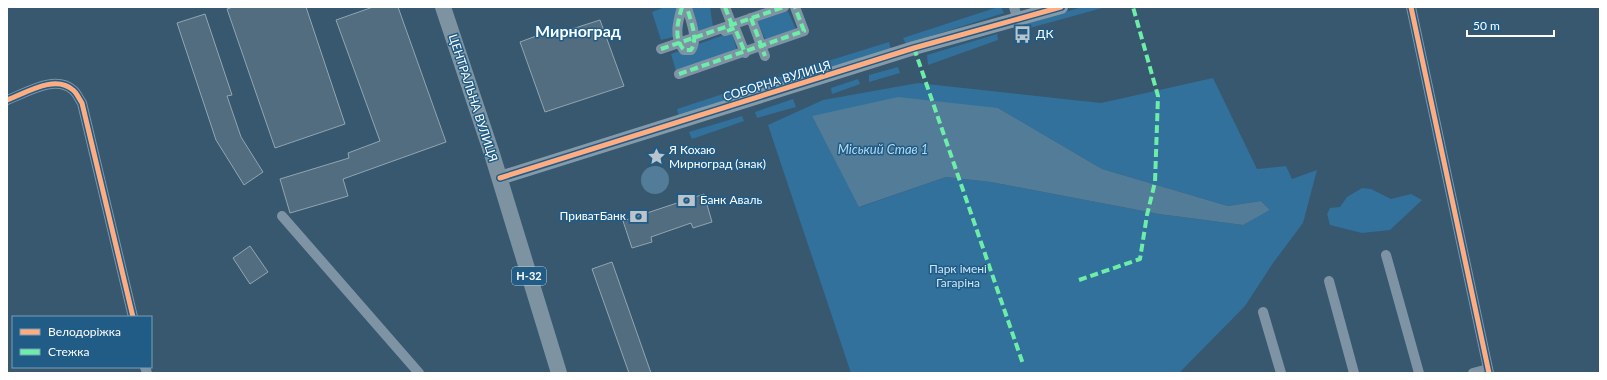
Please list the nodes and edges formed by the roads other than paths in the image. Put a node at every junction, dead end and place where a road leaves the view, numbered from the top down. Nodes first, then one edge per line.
1 (443, 7) edge
2 (682, 7) edge
3 (687, 7) edge
4 (725, 7) edge
5 (784, 7) edge
6 (795, 7) edge
7 (1061, 7) edge
8 (1411, 7) edge
9 (1016, 13) edge
10 (752, 18) junction
11 (732, 24) junction
12 (711, 32) junction
13 (694, 37) junction
14 (661, 49) dead end
15 (746, 53) dead end
16 (766, 56) dead end
17 (679, 74) dead end
18 (7, 100) edge
19 (500, 178) junction
20 (282, 216) dead end
21 (1386, 255) dead end
22 (1328, 281) dead end
23 (1263, 312) dead end
24 (133, 316) edge
25 (1488, 371) edge
26 (419, 373) edge
27 (559, 373) edge
28 (1281, 373) edge
29 (1354, 373) edge
30 (1419, 373) edge
31 (1473, 373) edge

1 - 19 main road, ЦЕНТРАЛЬНА ВУЛИЦЯ / Н-32
2 - 13 street
3 - 13 street
4 - 11 street
5 - 10 street
6 - 17 street
7 - 9 street, СОБОРНА ВУЛИЦЯ
8 - 25 street
9 - 19 street, СОБОРНА ВУЛИЦЯ
10 - 11 street
10 - 16 street
11 - 12 street
12 - 13 street
12 - 15 street
13 - 14 street
18 - 24 street
19 - 27 main road, ЦЕНТРАЛЬНА ВУЛИЦЯ / Н-32
20 - 26 street
21 - 30 street
22 - 29 street
23 - 28 street
25 - 31 street

